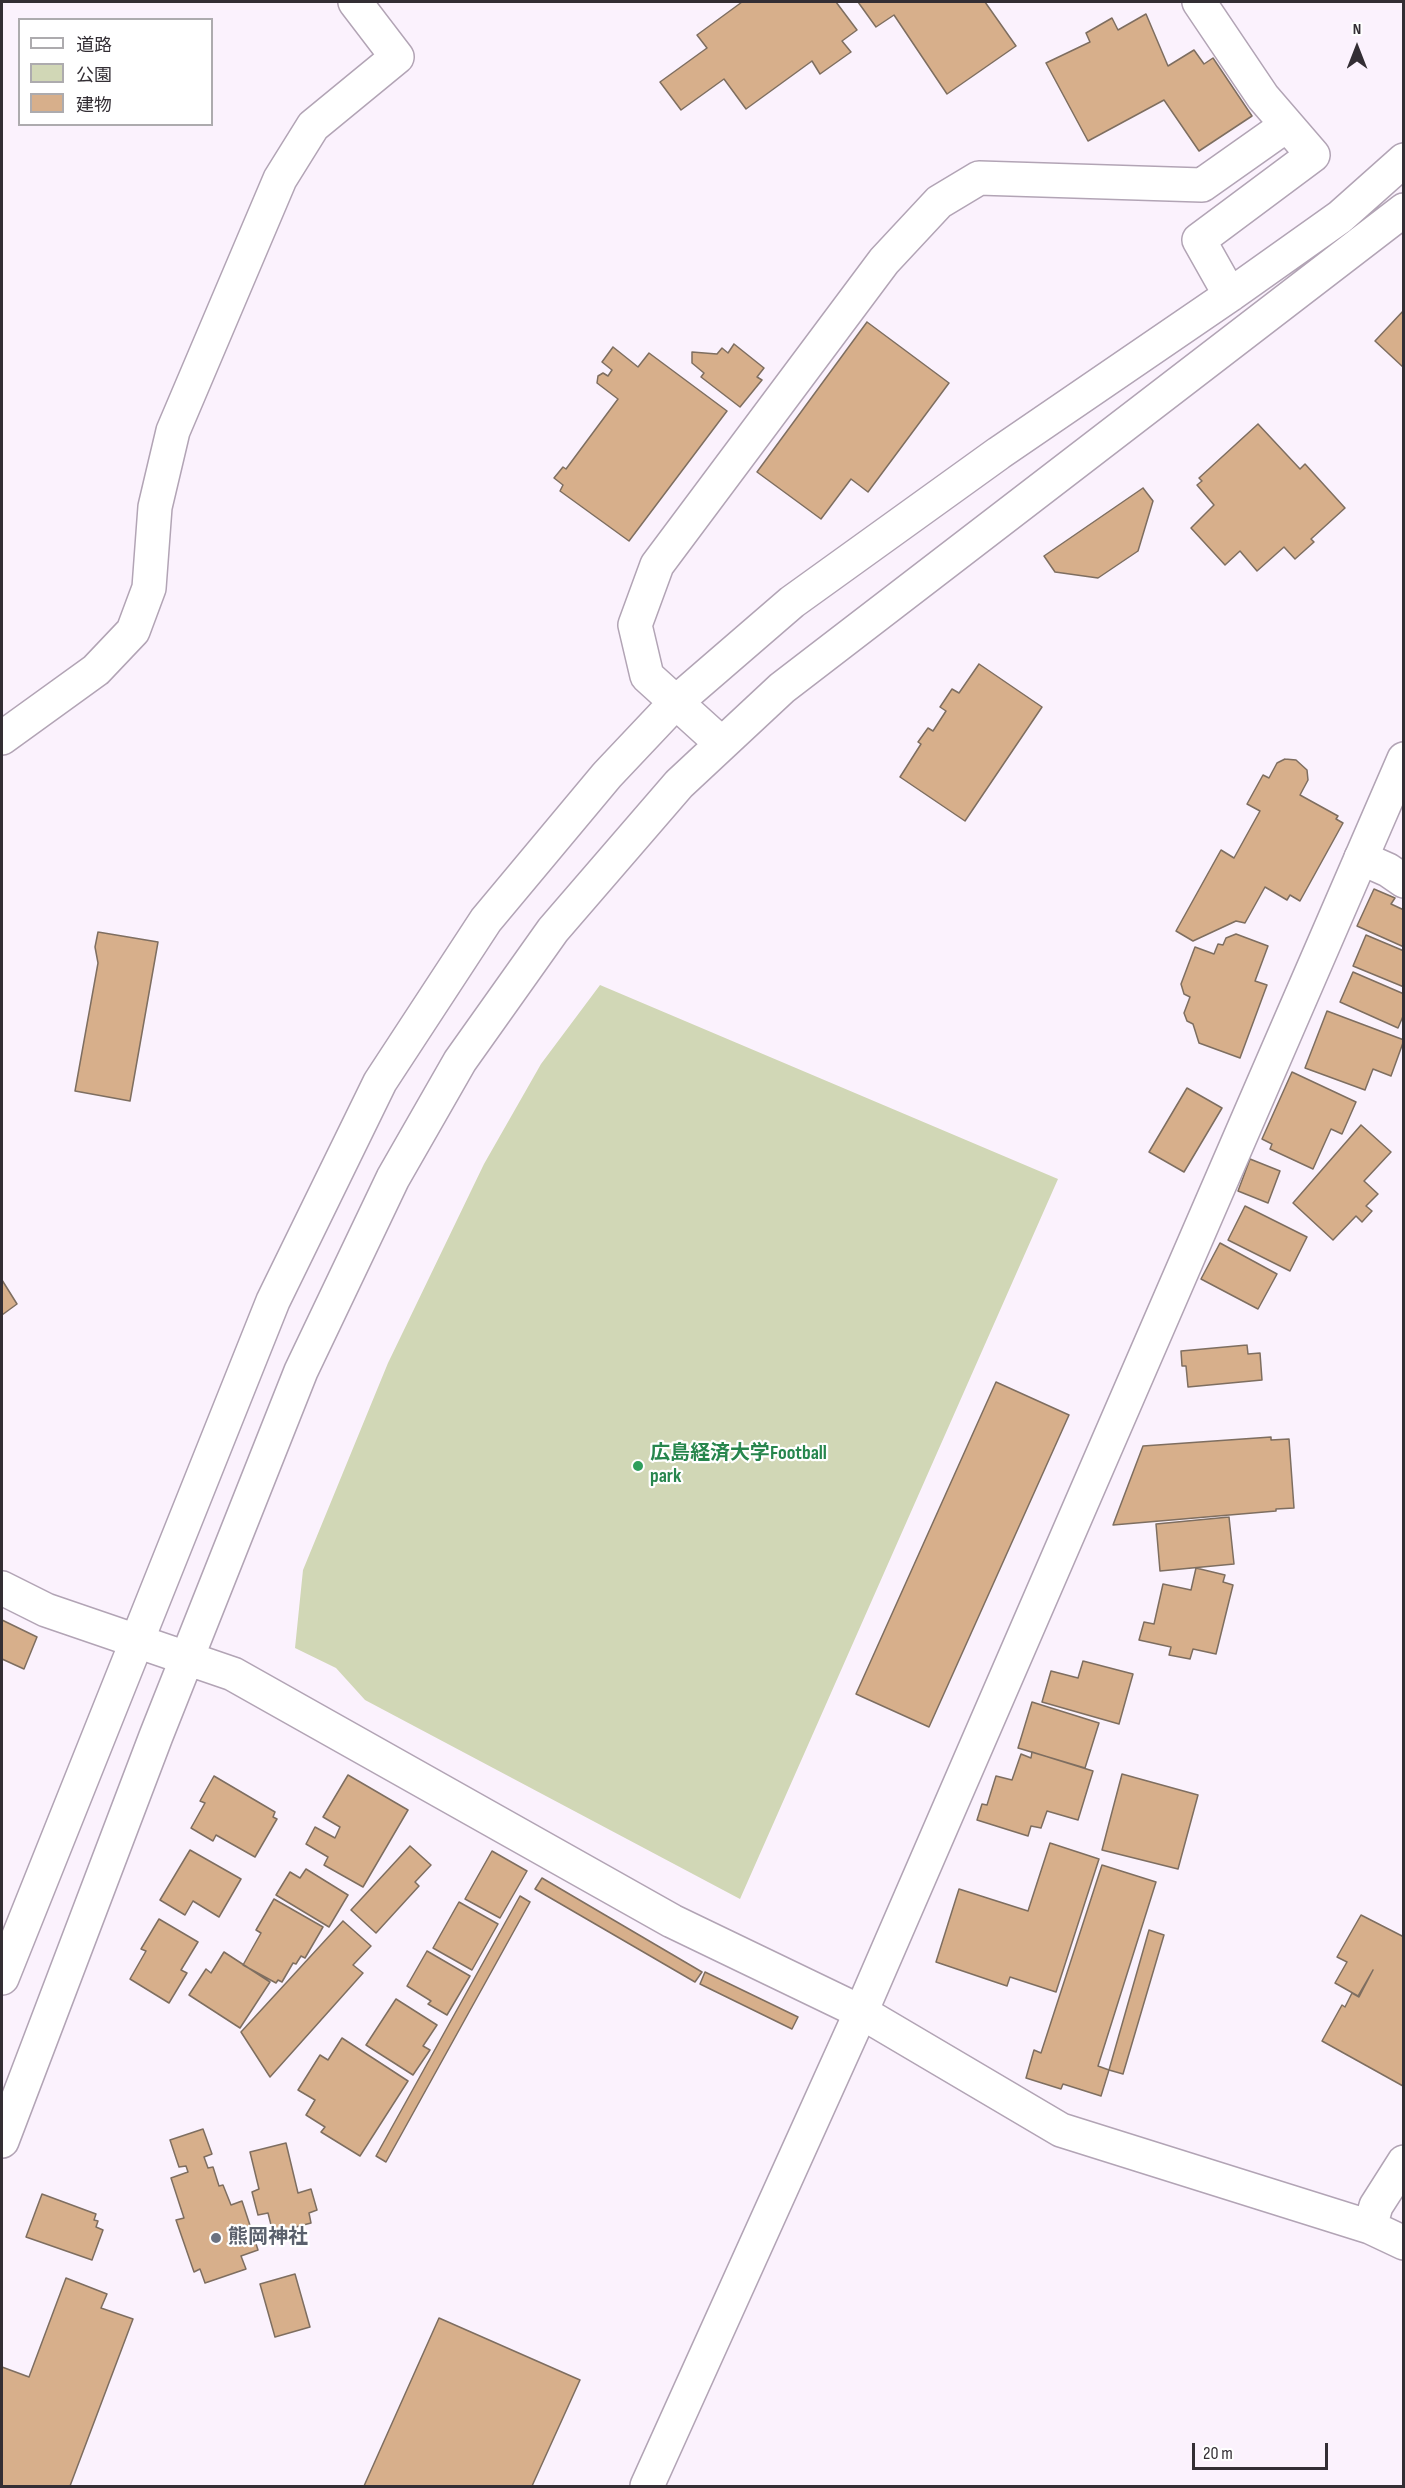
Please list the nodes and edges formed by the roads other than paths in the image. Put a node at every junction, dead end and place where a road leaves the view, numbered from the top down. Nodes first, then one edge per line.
1 (355, 2) edge
2 (1200, 2) edge
3 (1287, 125) junction
4 (1404, 160) edge
5 (1404, 210) edge
6 (1230, 295) junction
7 (675, 703) junction
8 (2, 738) edge
9 (722, 744) junction
10 (1404, 759) edge
11 (1361, 858) junction
12 (1404, 881) edge
13 (2, 1588) edge
14 (137, 1641) junction
15 (187, 1659) junction
16 (2, 1978) edge
17 (861, 2012) junction
18 (2, 2140) edge
19 (1404, 2162) edge
20 (1370, 2227) junction
21 (1404, 2242) edge
22 (647, 2487) edge

1 - 8 street
2 - 3 street
3 - 6 street
3 - 7 street
4 - 6 street
5 - 9 street
6 - 7 street
7 - 9 street
7 - 14 street
9 - 15 street
10 - 11 street
11 - 12 street
11 - 17 street
13 - 14 street
14 - 15 street
14 - 16 street
15 - 17 street
15 - 18 street
17 - 20 street
17 - 22 street
19 - 20 street
20 - 21 street

